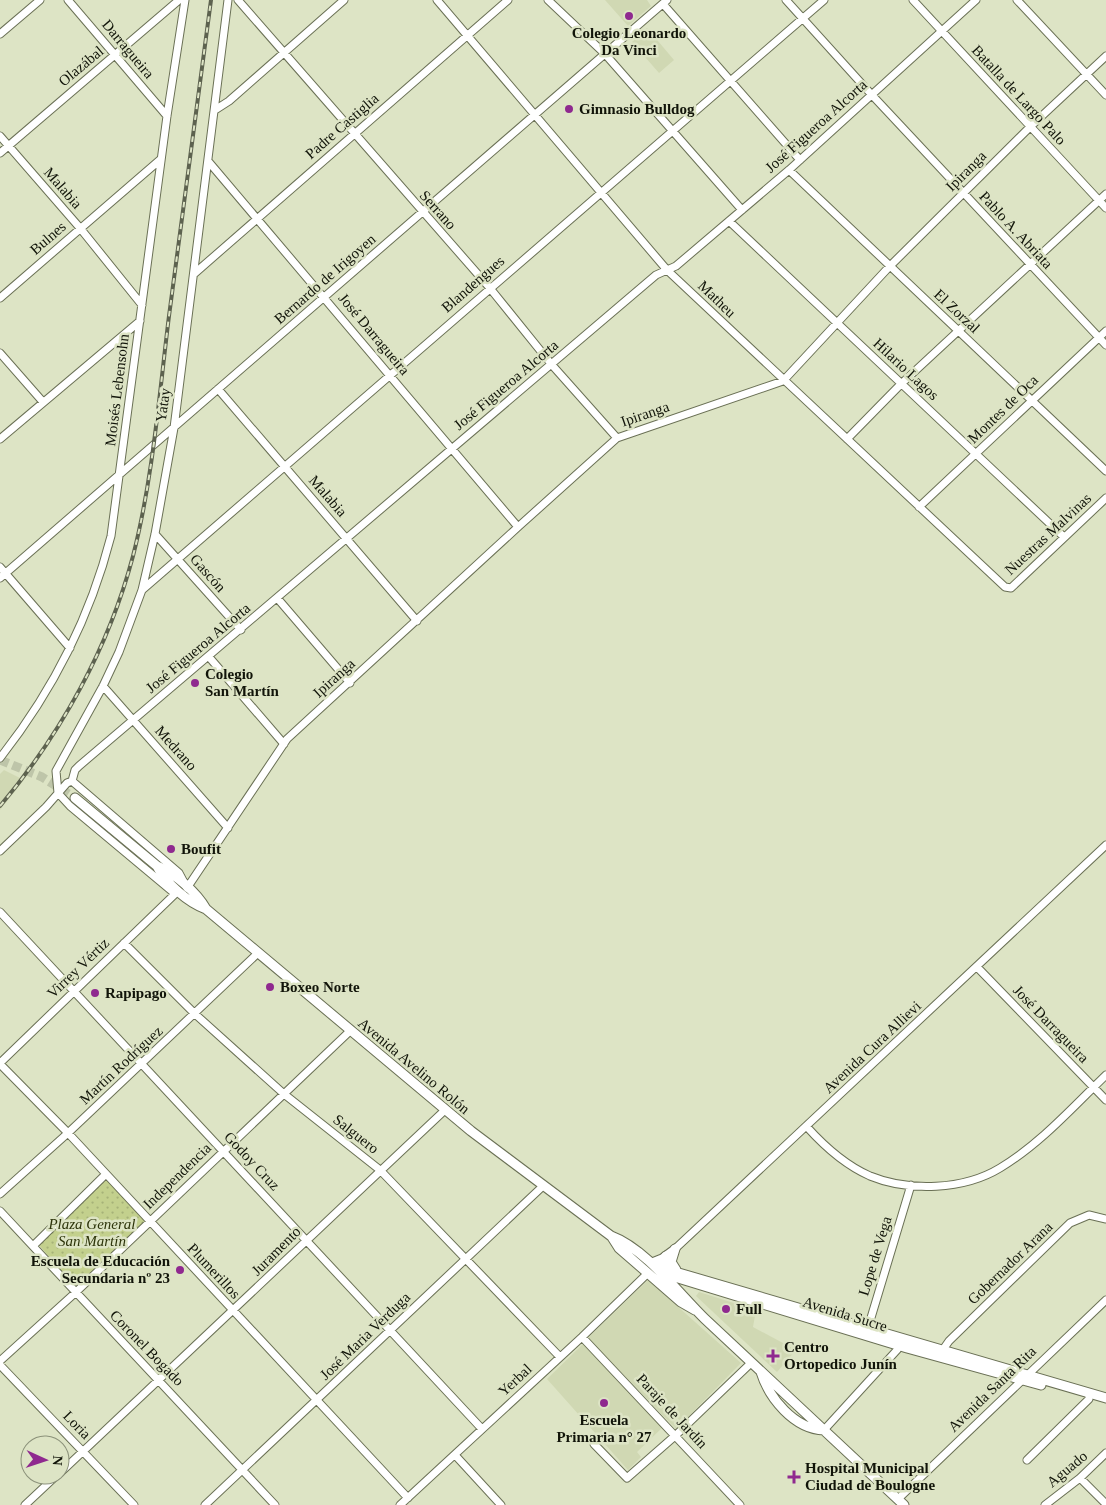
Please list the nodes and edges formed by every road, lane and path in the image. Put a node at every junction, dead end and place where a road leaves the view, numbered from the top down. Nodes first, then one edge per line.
1 (40, 0) edge
2 (68, 0) edge
3 (179, 0) edge
4 (185, 0) edge
5 (228, 0) edge
6 (238, 0) edge
7 (344, 0) edge
8 (437, 0) edge
9 (508, 0) edge
10 (548, 0) edge
11 (786, 0) edge
12 (824, 0) edge
13 (913, 0) edge
14 (976, 0) edge
15 (1017, 0) edge
16 (665, 2) edge
17 (802, 19) junction
18 (940, 31) junction
19 (0, 34) edge
20 (467, 35) junction
21 (283, 53) junction
22 (605, 54) junction
23 (115, 55) junction
24 (1106, 56) edge
25 (1086, 74) junction
26 (731, 81) junction
27 (871, 94) junction
28 (1106, 95) edge
29 (215, 110) junction
30 (534, 114) junction
31 (167, 116) junction
32 (1030, 127) junction
33 (673, 131) junction
34 (353, 134) junction
35 (0, 136) edge
36 (8, 146) junction
37 (0, 153) edge
38 (161, 160) junction
39 (800, 160) junction
40 (208, 161) junction
41 (789, 170) junction
42 (601, 192) junction
43 (963, 193) junction
44 (1106, 194) edge
45 (1099, 201) junction
46 (1106, 208) edge
47 (742, 210) junction
48 (422, 213) junction
49 (258, 218) junction
50 (729, 220) junction
51 (80, 228) junction
52 (1030, 264) junction
53 (889, 267) junction
54 (667, 270) junction
55 (195, 273) junction
56 (489, 287) junction
57 (324, 297) junction
58 (0, 298) edge
59 (142, 305) junction
60 (140, 321) junction
61 (837, 323) junction
62 (959, 331) junction
63 (1106, 331) edge
64 (1099, 338) junction
65 (1106, 345) edge
66 (0, 353) edge
67 (552, 364) junction
68 (390, 374) junction
69 (783, 381) junction
70 (902, 384) junction
71 (218, 390) junction
72 (1032, 401) junction
73 (43, 402) junction
74 (174, 428) junction
75 (617, 438) junction
76 (847, 438) junction
77 (0, 439) edge
78 (452, 449) junction
79 (976, 454) junction
80 (284, 466) junction
81 (1106, 471) edge
82 (120, 476) junction
83 (1106, 498) edge
84 (919, 507) junction
85 (518, 527) junction
86 (155, 534) junction
87 (1064, 537) junction
88 (348, 539) junction
89 (177, 559) junction
90 (0, 567) edge
91 (3, 575) edge
92 (1007, 588) joint
93 (142, 590) junction
94 (278, 599) junction
95 (417, 621) junction
96 (241, 630) junction
97 (70, 648) junction
98 (209, 657) junction
99 (350, 683) junction
100 (103, 686) junction
101 (133, 721) junction
102 (284, 744) junction
103 (1, 753) edge
104 (72, 782) junction
105 (58, 793) junction
106 (75, 798) tunnel mouth
107 (228, 828) junction
108 (1106, 845) edge
109 (0, 851) edge
110 (182, 892) junction
111 (0, 912) edge
112 (124, 943) junction
113 (258, 953) junction
114 (977, 967) junction
115 (73, 993) junction
116 (195, 1014) junction
117 (350, 1031) junction
118 (0, 1064) edge
119 (141, 1064) junction
120 (1106, 1076) edge
121 (1094, 1087) junction
122 (284, 1094) junction
123 (1106, 1100) edge
124 (445, 1110) junction
125 (807, 1127) junction
126 (68, 1133) junction
127 (224, 1150) junction
128 (380, 1170) junction
129 (106, 1174) junction
130 (544, 1186) junction
131 (911, 1186) junction
132 (0, 1194) edge
133 (0, 1211) edge
134 (1106, 1219) edge
135 (149, 1222) junction
136 (611, 1236) junction
137 (306, 1239) junction
138 (34, 1245) junction
139 (676, 1248) junction
140 (642, 1256) junction
141 (666, 1256) junction
142 (466, 1260) junction
143 (652, 1262) junction
144 (665, 1269) junction
145 (676, 1270) junction
146 (648, 1273) junction
147 (697, 1284) junction
148 (76, 1293) junction
149 (684, 1294) junction
150 (1106, 1300) edge
151 (696, 1310) junction
152 (232, 1311) junction
153 (391, 1329) junction
154 (867, 1332) junction
155 (582, 1337) junction
156 (901, 1342) junction
157 (942, 1351) junction
158 (560, 1357) junction
159 (0, 1363) edge
160 (751, 1363) junction
161 (1024, 1377) junction
162 (159, 1380) junction
163 (1089, 1396) junction
164 (1106, 1398) edge
165 (316, 1401) junction
166 (1106, 1404) edge
167 (482, 1429) junction
168 (824, 1430) junction
169 (676, 1435) junction
170 (594, 1444) dead end
171 (83, 1451) junction
172 (1106, 1452) edge
173 (455, 1455) junction
174 (1027, 1460) dead end
175 (70, 1463) edge
176 (243, 1470) junction
177 (1080, 1478) junction
178 (47, 1485) edge
179 (408, 1498) junction
180 (901, 1502) edge
181 (1106, 1504) edge
182 (25, 1505) edge
183 (134, 1505) edge
184 (205, 1505) edge
185 (275, 1505) edge
186 (400, 1505) edge
187 (501, 1505) edge
188 (740, 1505) edge
189 (1045, 1505) edge

1 - 19 street
2 - 23 street, Darragueira
3 - 23 street, Olazábal
4 - 31 street, Moisés Lebensohn
5 - 29 street, Yatay
6 - 21 street, Serrano
7 - 21 street
8 - 20 street, Matheu
9 - 20 street, Padre Castiglia
10 - 22 street
11 - 17 street, Pablo A. Abriata
12 - 17 street, Blandengues
13 - 18 street, Batalla de Largo Palo
14 - 18 street, José Figueroa Alcorta
15 - 25 street
16 - 22 street, Bernardo de Irigoyen
16 - 26 street
17 - 26 street, Blandengues
17 - 27 street, Pablo A. Abriata
18 - 27 street, José Figueroa Alcorta
18 - 32 street, Batalla de Largo Palo
20 - 30 street, Matheu
20 - 34 street, Padre Castiglia
21 - 29 street
21 - 34 street, Serrano
22 - 30 street, Bernardo de Irigoyen
22 - 33 street
23 - 31 street, Darragueira
23 - 36 street, Olazábal
24 - 25 street, Ipiranga
25 - 28 street
25 - 32 street, Ipiranga
26 - 33 street, Blandengues
26 - 39 street
27 - 39 street, José Figueroa Alcorta
27 - 43 street, Pablo A. Abriata
29 - 40 street, Yatay
30 - 42 street, Matheu
30 - 48 street, Bernardo de Irigoyen
31 - 38 street, Moisés Lebensohn
32 - 43 street, Ipiranga
32 - 45 street, Batalla de Largo Palo
33 - 42 street, Blandengues
33 - 47 street
34 - 48 street, Serrano
34 - 49 street, Padre Castiglia
35 - 36 street, Malabia
36 - 37 street, Olazábal
36 - 51 street, Malabia
38 - 51 street, Bulnes
38 - 59 street, Moisés Lebensohn
39 - 41 street, José Figueroa Alcorta
40 - 49 street, José Darragueira
40 - 55 street, Yatay
41 - 47 street, José Figueroa Alcorta
41 - 53 street, El Zorzal
42 - 54 street, Matheu
42 - 56 street, Blandengues
43 - 52 street, Pablo A. Abriata
43 - 53 street, Ipiranga
44 - 45 street
45 - 46 street, Batalla de Largo Palo
45 - 52 street
47 - 50 street, José Figueroa Alcorta
48 - 56 street, Serrano
48 - 57 street, Bernardo de Irigoyen
49 - 55 street, Padre Castiglia
49 - 57 street, José Darragueira
50 - 54 street, José Figueroa Alcorta
50 - 61 street, Hilario Lagos
51 - 58 street, Bulnes
51 - 59 street, Malabia
52 - 62 street
52 - 64 street, Pablo A. Abriata
53 - 61 street, Ipiranga
53 - 62 street, El Zorzal
54 - 67 street, José Figueroa Alcorta
54 - 69 street, Matheu
55 - 74 street, Yatay
56 - 67 street, Serrano
56 - 68 street, Blandengues
57 - 68 street, José Darragueira
57 - 71 street, Bernardo de Irigoyen
59 - 60 street, Moisés Lebensohn
60 - 73 street
60 - 82 street, Moisés Lebensohn
61 - 69 street, Ipiranga
61 - 70 street, Hilario Lagos
62 - 70 street
62 - 72 street, El Zorzal
63 - 64 street, Montes de Oca
64 - 65 street, Pablo A. Abriata
64 - 72 street, Montes de Oca
66 - 73 street
67 - 75 street, Serrano
67 - 78 street, José Figueroa Alcorta
68 - 78 street, José Darragueira
68 - 80 street, Blandengues
69 - 75 street, Ipiranga
69 - 76 street, Matheu
70 - 76 street
70 - 79 street, Hilario Lagos
71 - 74 street, Bernardo de Irigoyen
71 - 80 street, Malabia
72 - 79 street, Montes de Oca
72 - 81 street, El Zorzal
73 - 77 street
74 - 82 street, Bernardo de Irigoyen
74 - 86 street, Yatay
75 - 85 street, Ipiranga
76 - 84 street, Matheu
78 - 85 street, José Darragueira
78 - 88 street, José Figueroa Alcorta
79 - 84 street, Montes de Oca
79 - 87 street, Hilario Lagos
80 - 88 street, Malabia
80 - 89 street, Blandengues
82 - 91 street, Bernardo de Irigoyen
82 - 97 street, Moisés Lebensohn
83 - 87 street, Nuestras Malvinas
84 - 92 street, Matheu
85 - 95 street, Ipiranga
86 - 89 street, Gascón
86 - 93 street, Yatay
87 - 92 street, Nuestras Malvinas
88 - 94 street, José Figueroa Alcorta
88 - 95 street, Malabia
89 - 93 street, Blandengues
89 - 96 street, Gascón
90 - 91 street
91 - 97 street
93 - 100 street, Yatay
94 - 96 street, José Figueroa Alcorta
94 - 99 street
95 - 99 street, Ipiranga
96 - 98 street, José Figueroa Alcorta
97 - 103 street, Moisés Lebensohn
98 - 101 street, José Figueroa Alcorta
98 - 102 street
99 - 102 street, Ipiranga
100 - 101 street, Medrano
100 - 105 street, Yatay
101 - 104 street, José Figueroa Alcorta
101 - 107 street, Medrano
102 - 107 street, Ipiranga
104 - 105 street, José Figueroa Alcorta
104 - 110 street, Avenida Avelino Rolón
105 - 109 street, José Figueroa Alcorta
105 - 110 street, Avenida Avelino Rolón
106 - 110 main road, Avenida Avelino Rolón
107 - 110 street, Ipiranga
108 - 114 street, Avenida Cura Allievi
110 - 112 street, Virrey Vértiz
110 - 113 main road, Avenida Avelino Rolón
111 - 115 street, Godoy Cruz
112 - 115 street, Virrey Vértiz
112 - 116 street, Salguero
113 - 116 street, Martín Rodríguez
113 - 117 main road, Avenida Avelino Rolón
114 - 121 street, José Darragueira
114 - 125 street, Avenida Cura Allievi
115 - 118 street, Virrey Vértiz
115 - 119 street, Godoy Cruz
116 - 119 street, Martín Rodríguez
116 - 122 street, Salguero
117 - 122 street, Independencia
117 - 124 main road, Avenida Avelino Rolón
118 - 126 street, Plumerillos
119 - 126 street, Martín Rodríguez
119 - 127 street, Godoy Cruz
120 - 121 street
121 - 123 street, José Darragueira
121 - 131 street
122 - 127 street, Independencia
122 - 128 street, Salguero
124 - 128 street, Juramento
124 - 130 main road, Avenida Avelino Rolón
125 - 131 street
125 - 139 street, Avenida Cura Allievi
126 - 129 street, Plumerillos
126 - 132 street, Martín Rodríguez
127 - 135 street, Independencia
127 - 137 street, Godoy Cruz
128 - 137 street, Juramento
128 - 142 street, Salguero
129 - 135 street, Plumerillos
129 - 138 street
130 - 136 main road, Avenida Avelino Rolón
130 - 142 street, José Maria Verduga
131 - 154 street, Lope de Vega
133 - 138 street, Coronel Bogado
134 - 157 street, Gobernador Arana
135 - 148 street, Independencia
135 - 152 street, Plumerillos
136 - 140 main road, Avenida Avelino Rolón
136 - 146 main road, Avenida Avelino Rolón
137 - 152 street, Juramento
137 - 153 street, Godoy Cruz
138 - 148 street, Coronel Bogado
139 - 141 street, Avenida Cura Allievi
139 - 145 main road
140 - 143 main road, Avenida Sucre
140 - 149 main road, Avenida Avelino Rolón
141 - 143 street, Avenida Cura Allievi
141 - 144 main road
142 - 153 street, José Maria Verduga
142 - 158 street, Salguero
143 - 144 main road, Avenida Sucre
144 - 145 main road, Avenida Sucre
144 - 147 main road, Avenida Sucre
145 - 154 main road, Avenida Sucre
146 - 151 main road, Avenida Avelino Rolón
146 - 155 street, Yerbal
147 - 149 main road
147 - 154 main road, Avenida Sucre
148 - 159 street, Independencia
148 - 162 street, Coronel Bogado
149 - 151 main road, Avenida Avelino Rolón
150 - 161 street, Avenida Santa Rita
151 - 160 main road, Avenida Avelino Rolón
152 - 162 street, Juramento
152 - 165 street, Plumerillos
153 - 165 street, José Maria Verduga
153 - 167 street, Godoy Cruz
154 - 156 main road, Avenida Sucre
155 - 158 street, Yerbal
155 - 169 street, Paraje de Jardín
156 - 157 main road, Avenida Sucre
156 - 161 main road, Avenida Sucre
156 - 168 street
157 - 161 main road, Avenida Sucre
158 - 167 street, Yerbal
159 - 171 street, Loria
160 - 168 main road, Avenida Avelino Rolón
160 - 169 street
161 - 163 main road, Avenida Sucre
161 - 180 street, Avenida Santa Rita
162 - 171 street, Juramento
162 - 176 street, Coronel Bogado
163 - 164 main road, Avenida Sucre
163 - 166 main road, Avenida Sucre
163 - 174 street
165 - 176 street, José Maria Verduga
165 - 179 street, Plumerillos
167 - 173 street, Yerbal
168 - 180 main road, Avenida Avelino Rolón
169 - 170 street
169 - 188 street, Paraje de Jardín
171 - 175 street, Juramento
171 - 183 street, Loria
172 - 177 street, Aguado
173 - 179 street, Yerbal
173 - 187 street
176 - 184 street, José Maria Verduga
176 - 185 street, Coronel Bogado
177 - 181 street
177 - 189 street, Aguado
178 - 182 street, Juramento
179 - 186 street, Yerbal

